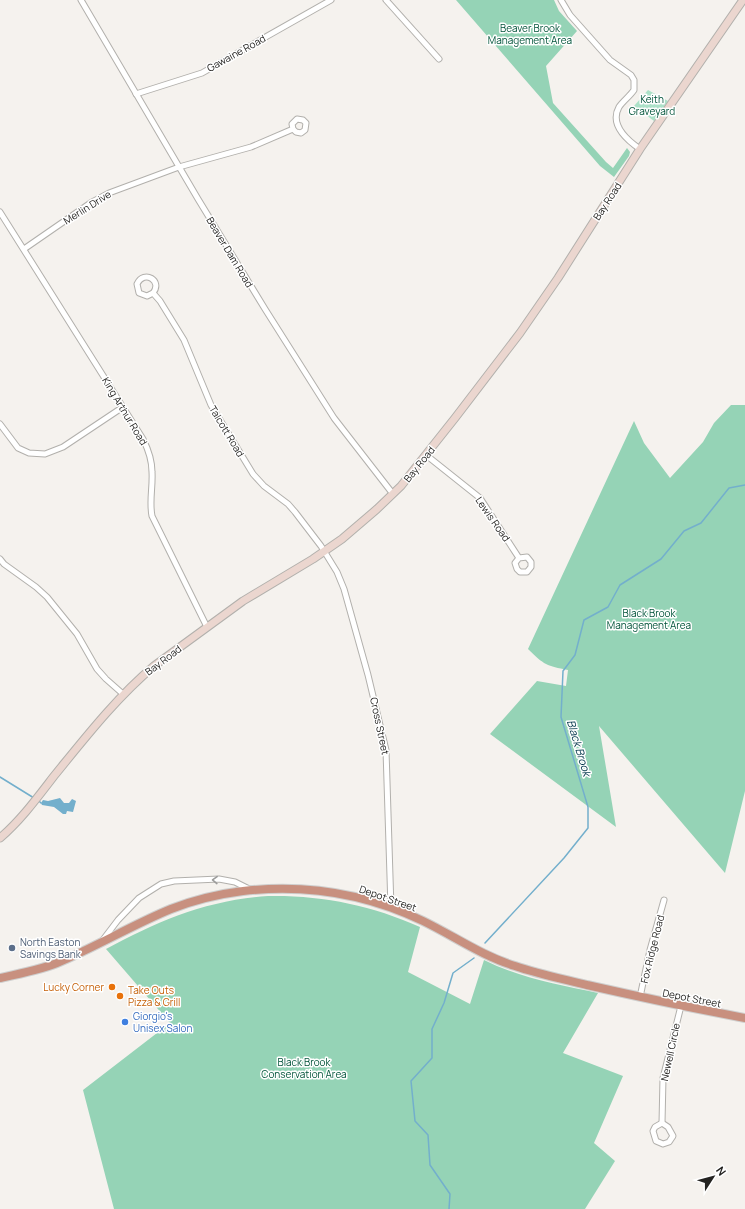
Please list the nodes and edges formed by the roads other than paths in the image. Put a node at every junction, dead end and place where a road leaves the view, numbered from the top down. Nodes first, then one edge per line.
1 (81, 0) edge
2 (331, 0) edge
3 (386, 0) edge
4 (561, 0) edge
5 (742, 0) edge
6 (439, 59) dead end
7 (136, 94) junction
8 (293, 129) dead end
9 (640, 149) junction
10 (179, 167) junction
11 (0, 212) edge
12 (24, 249) junction
13 (153, 293) dead end
14 (124, 407) junction
15 (0, 424) edge
16 (426, 456) junction
17 (393, 494) junction
18 (325, 551) junction
19 (519, 558) dead end
20 (1, 563) edge
21 (207, 627) junction
22 (122, 694) junction
23 (0, 838) edge
24 (252, 890) junction
25 (664, 900) dead end
26 (391, 908) junction
27 (101, 943) junction
28 (0, 978) edge
29 (640, 997) junction
30 (681, 1006) junction
31 (745, 1018) edge
32 (662, 1123) junction

1 - 7 street, Beaver Dam Road
2 - 7 street, Gawaine Road
3 - 6 street
4 - 9 street
5 - 9 main road, Bay Road
7 - 10 street, Beaver Dam Road
8 - 10 street, Merlin Drive
9 - 16 main road, Bay Road
10 - 12 street, Merlin Drive
10 - 17 street, Beaver Dam Road
11 - 12 street, King Arthur Road
12 - 14 street, King Arthur Road
13 - 18 street, Talcott Road
14 - 15 street
14 - 21 street, King Arthur Road
16 - 17 main road, Bay Road
16 - 19 street, Lewis Road
17 - 18 main road, Bay Road
18 - 21 main road, Bay Road
18 - 26 street, Cross Street
20 - 22 street
21 - 22 main road, Bay Road
22 - 23 main road, Bay Road
24 - 26 highway, Depot Street
24 - 27 highway, Depot Street
24 -> 27 street
25 - 29 street, Fox Ridge Road
26 - 29 highway, Depot Street
27 - 28 highway, Depot Street
29 - 30 highway, Depot Street
30 - 31 highway, Depot Street
30 - 32 street, Newell Circle
32 - 32 street, Newell Circle

